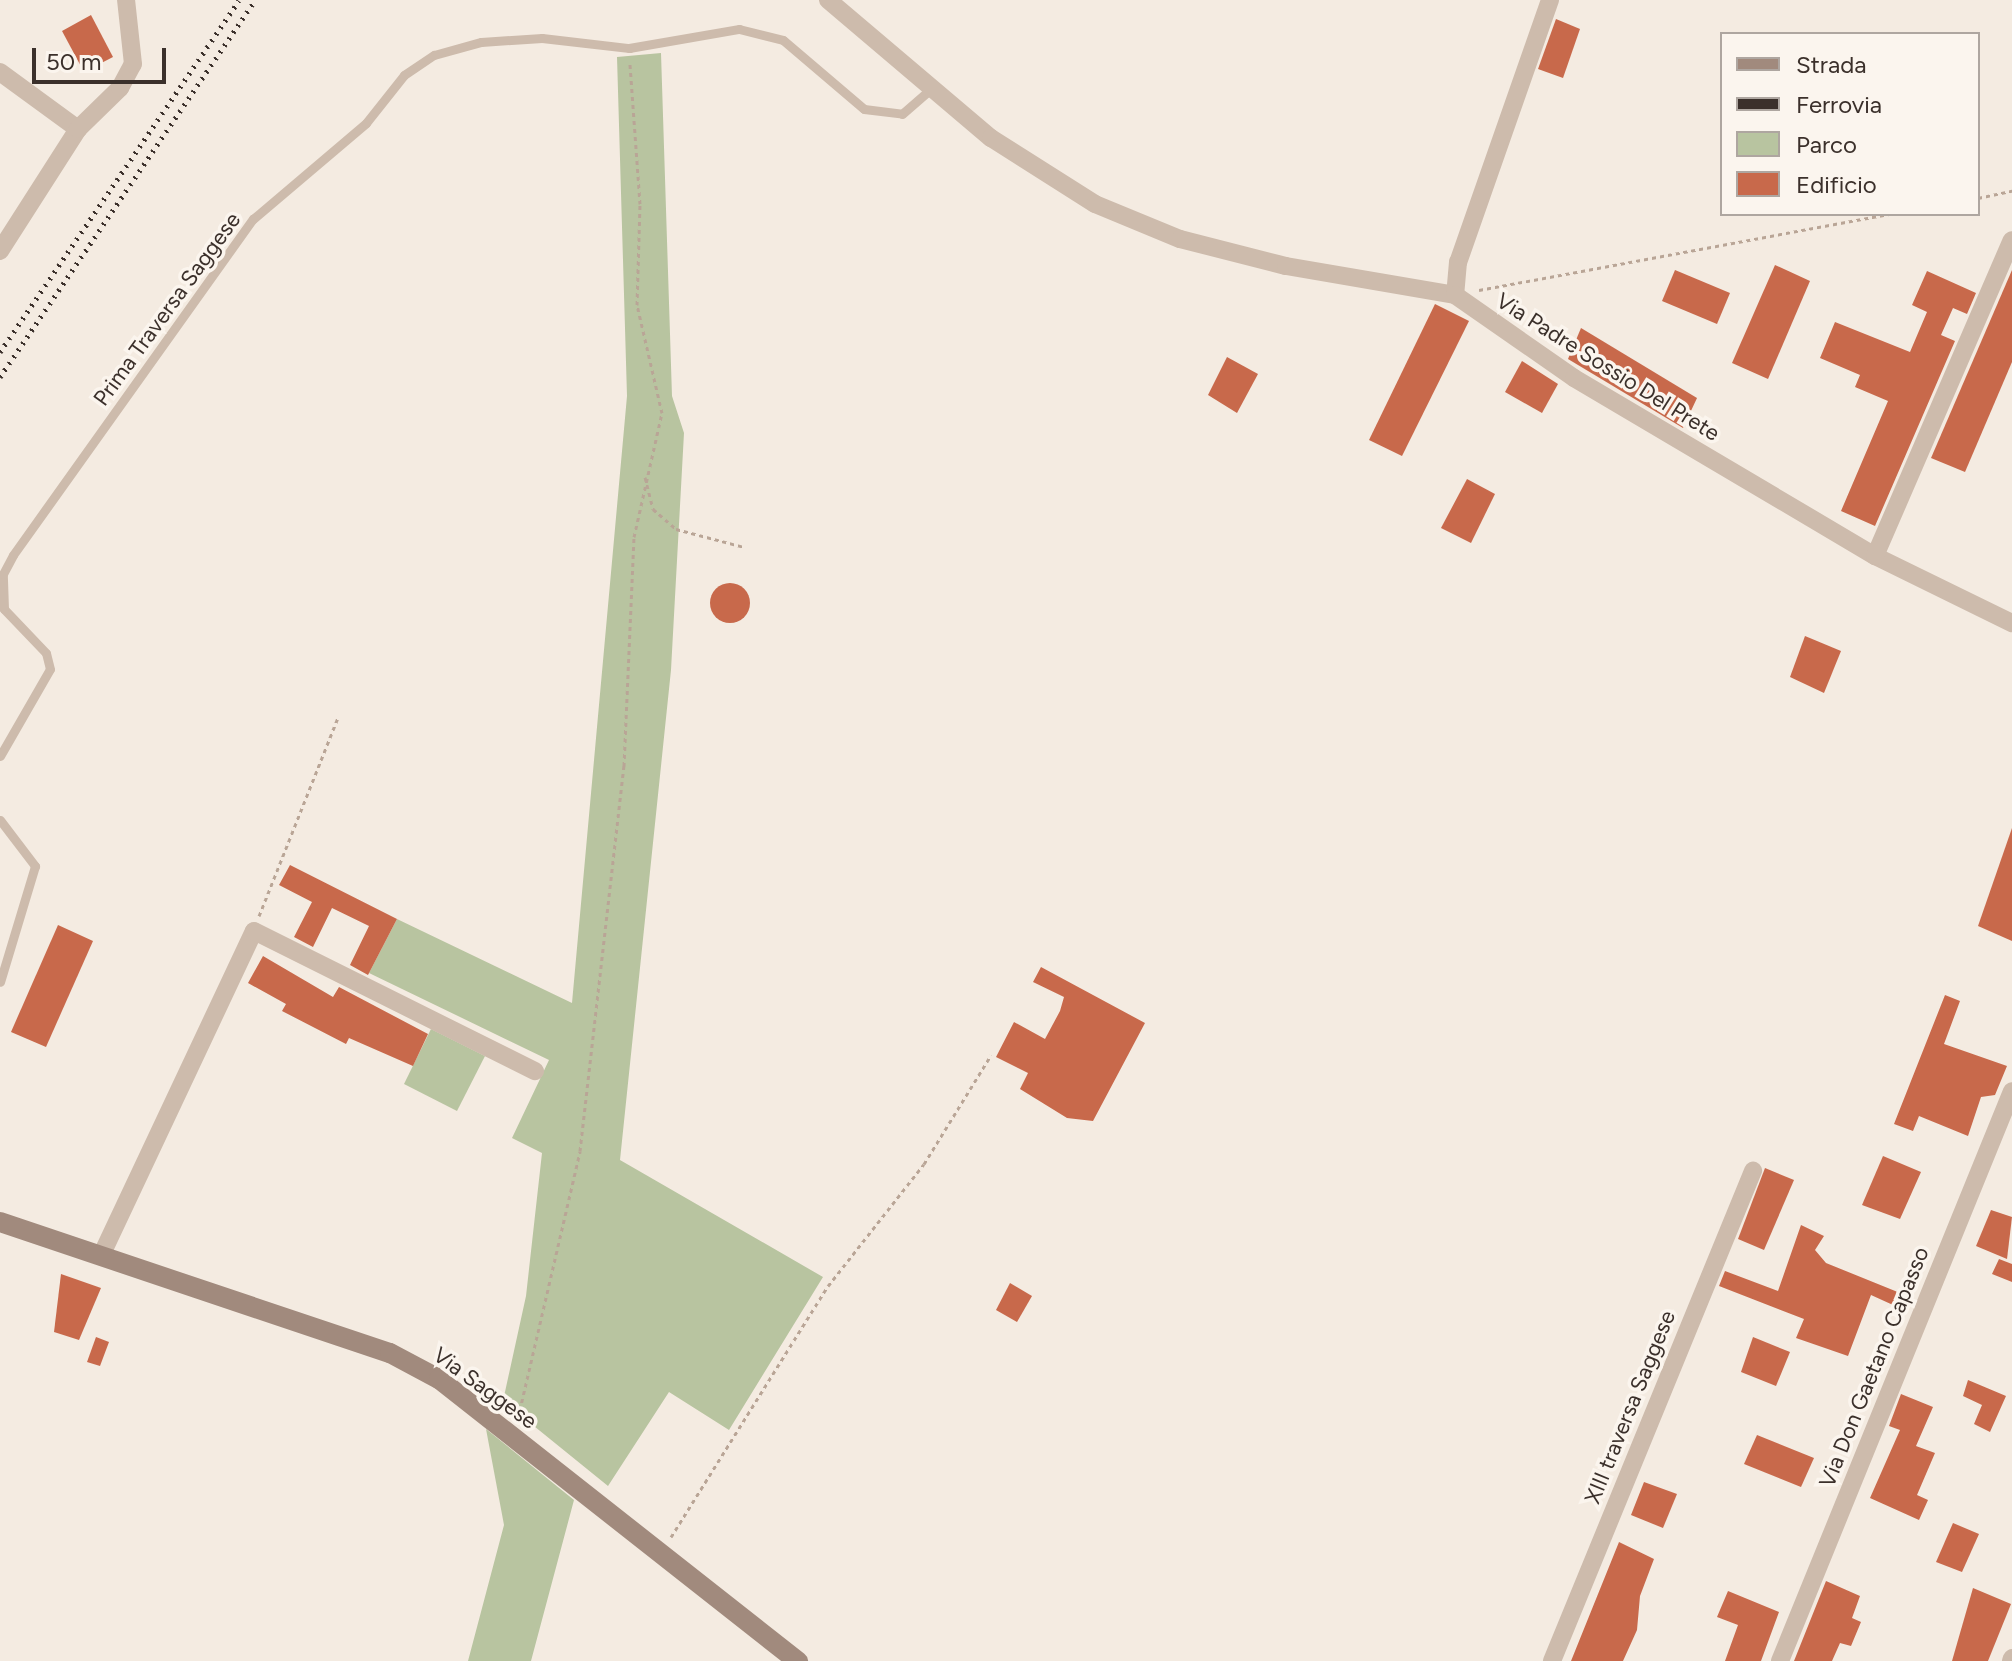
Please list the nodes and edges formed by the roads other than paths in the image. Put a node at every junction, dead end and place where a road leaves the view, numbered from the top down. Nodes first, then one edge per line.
1 (126, 0) edge
2 (1550, 0) edge
3 (830, 2) edge
4 (0, 72) edge
5 (932, 88) junction
6 (78, 129) junction
7 (2012, 240) edge
8 (0, 251) edge
9 (1455, 295) junction
10 (1875, 556) junction
11 (2012, 623) edge
12 (0, 756) edge
13 (0, 820) edge
14 (0, 982) edge
15 (535, 1071) dead end
16 (2012, 1091) edge
17 (1753, 1171) dead end
18 (0, 1222) edge
19 (101, 1256) junction
20 (798, 1661) edge
21 (1552, 1661) edge
22 (1780, 1661) edge

1 - 6 street
2 - 9 street
3 - 5 street
4 - 6 street
5 - 9 street
5 - 12 lane, Prima Traversa Saggese
6 - 8 street
7 - 10 street
9 - 10 street, Via Padre Sossio Del Prete
10 - 11 street, Via Padre Sossio Del Prete
13 - 14 lane
15 - 19 street
16 - 22 street, Via Don Gaetano Capasso
17 - 21 street, XIII traversa Saggese
18 - 19 main road, Via Saggese
19 - 20 main road, Via Saggese

